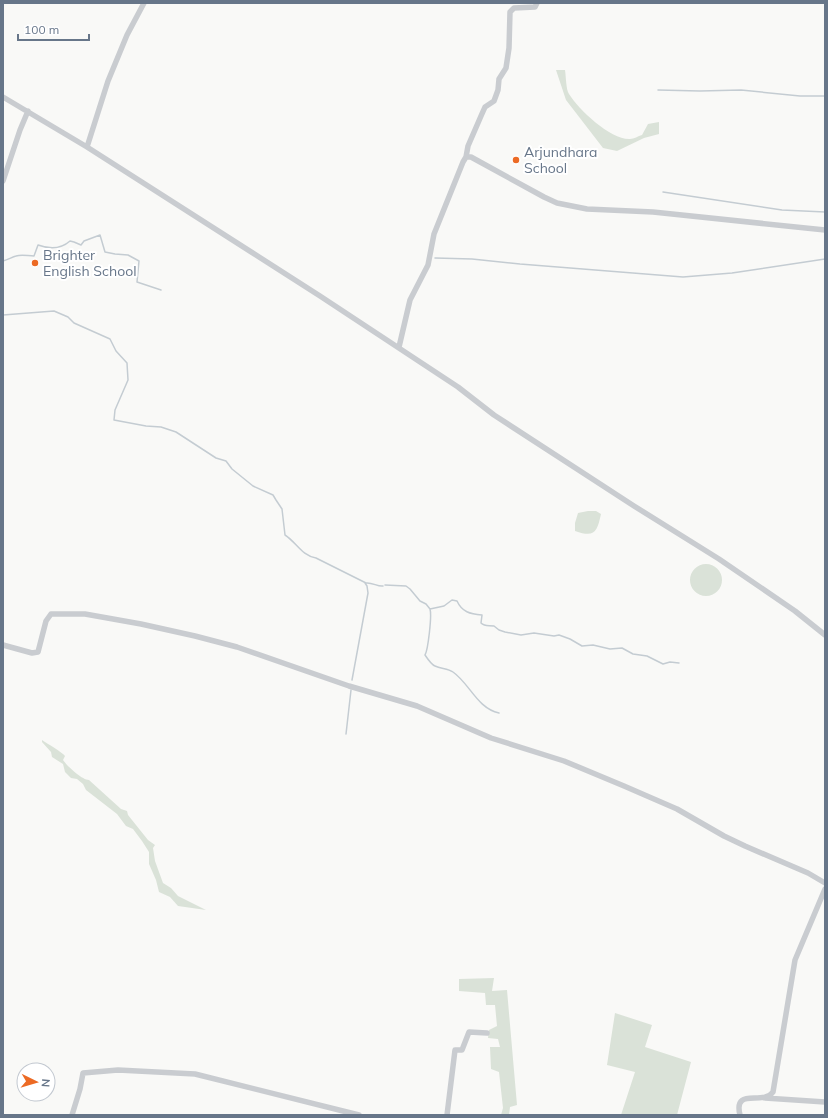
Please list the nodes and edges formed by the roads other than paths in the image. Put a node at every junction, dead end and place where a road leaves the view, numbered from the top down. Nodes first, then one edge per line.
1 (144, 3) edge
2 (537, 3) edge
3 (3, 97) edge
4 (28, 111) junction
5 (87, 147) junction
6 (466, 157) junction
7 (3, 181) edge
8 (825, 230) edge
9 (398, 347) junction
10 (825, 635) edge
11 (3, 645) edge
12 (825, 883) edge
13 (825, 889) edge
14 (487, 1033) dead end
15 (763, 1098) junction
16 (825, 1102) edge
17 (351, 1114) edge
18 (72, 1115) edge
19 (359, 1115) edge
20 (447, 1115) edge
21 (740, 1115) edge

1 - 5 street
2 - 6 street
3 - 4 street
4 - 5 street
4 - 7 street
5 - 9 street
6 - 8 street
6 - 9 street
9 - 10 street
11 - 12 street
13 - 15 street
14 - 20 street
15 - 16 street
15 - 21 street
17 - 18 street
17 - 19 street

